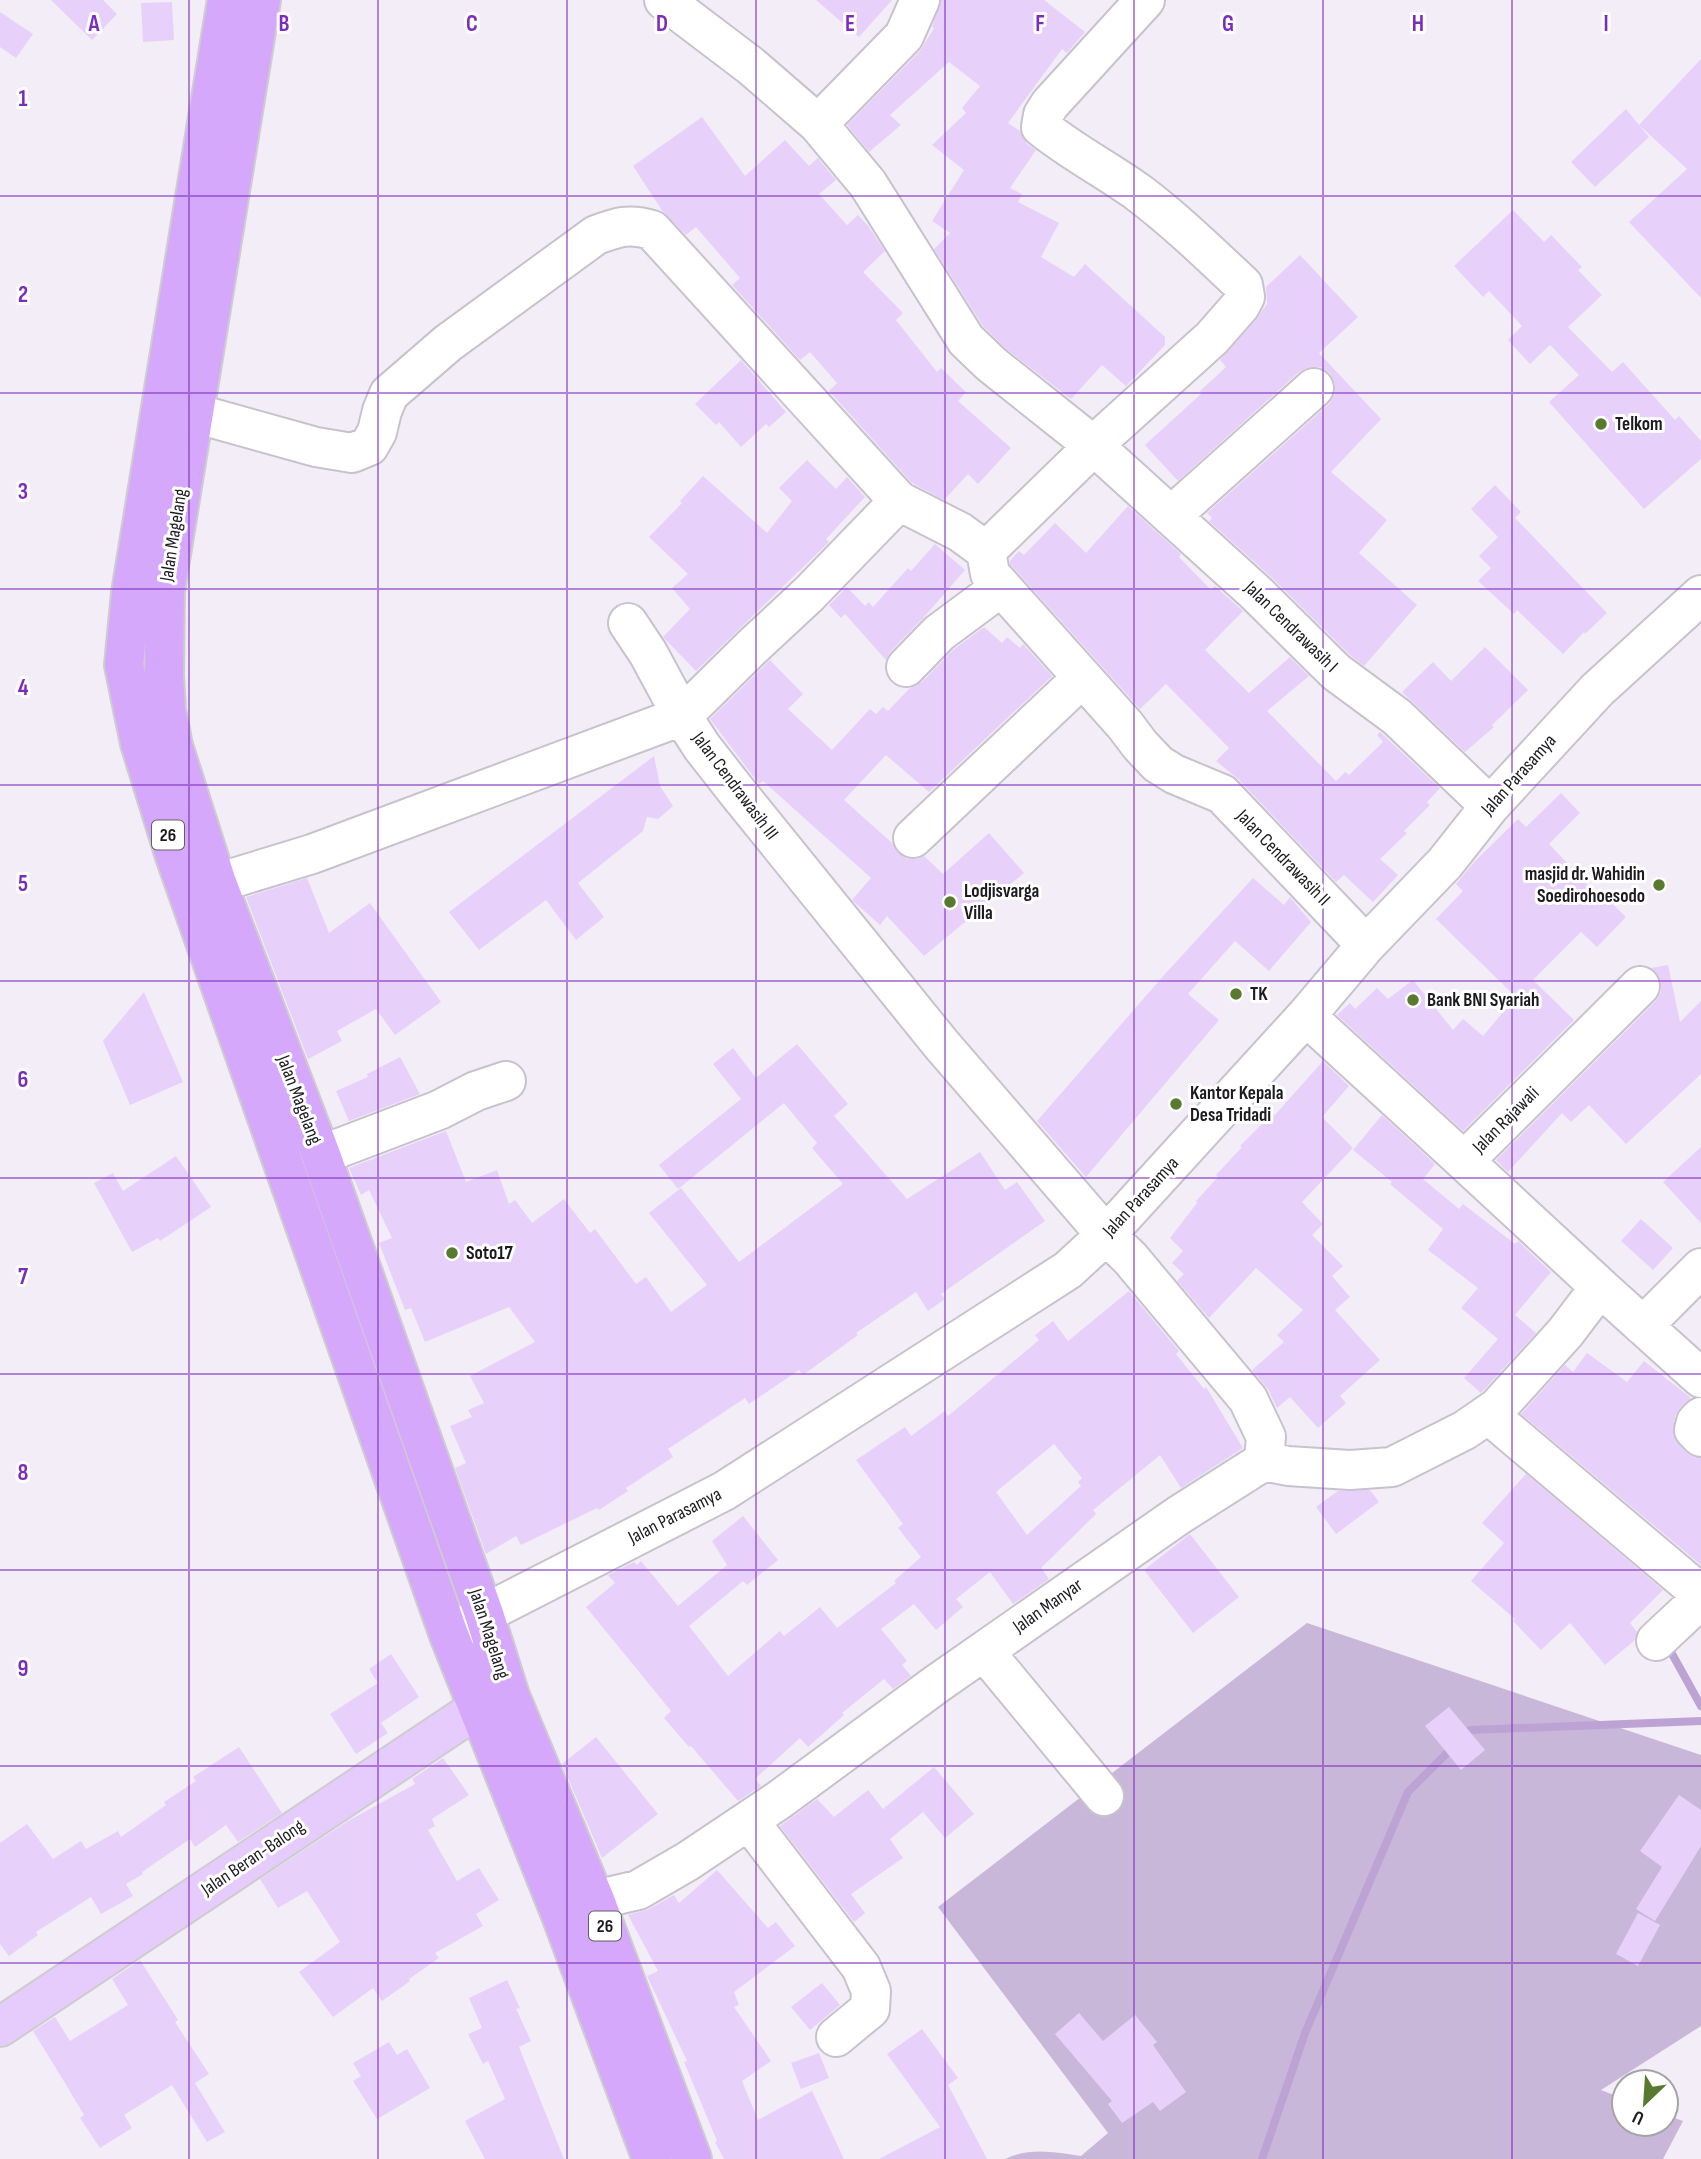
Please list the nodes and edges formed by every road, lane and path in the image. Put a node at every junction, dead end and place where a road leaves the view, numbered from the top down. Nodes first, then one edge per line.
1 (227, 0) edge
2 (261, 0) edge
3 (920, 0) edge
4 (1145, 0) edge
5 (675, 9) edge
6 (818, 124) junction
7 (1314, 388) dead end
8 (194, 413) junction
9 (1094, 446) junction
10 (899, 501) junction
11 (1171, 516) junction
12 (986, 551) junction
13 (1001, 587) junction
14 (1701, 595) edge
15 (628, 623) dead end
16 (906, 667) dead end
17 (1081, 679) junction
18 (682, 716) junction
19 (1490, 806) junction
20 (913, 838) dead end
21 (216, 883) junction
22 (1366, 945) junction
23 (1640, 986) dead end
24 (1306, 1016) junction
25 (506, 1081) dead end
26 (321, 1155) junction
27 (1464, 1161) junction
28 (1106, 1235) junction
29 (1701, 1268) edge
30 (1600, 1287) junction
31 (1643, 1326) junction
32 (1701, 1378) edge
33 (1488, 1414) junction
34 (1701, 1417) edge
35 (1701, 1437) edge
36 (1264, 1461) junction
37 (1701, 1596) edge
38 (484, 1614) junction
39 (449, 1635) junction
40 (1656, 1641) dead end
41 (984, 1651) junction
42 (494, 1702) junction
43 (1104, 1796) dead end
44 (749, 1821) junction
45 (595, 1900) junction
46 (0, 2027) edge
47 (836, 2037) dead end
48 (652, 2159) edge
49 (692, 2159) edge

1 - 39 highway, Jalan Magelang / 26
2 - 8 highway, Jalan Magelang / 26
3 - 6 street
4 - 9 street
5 - 6 street, Jalan Cendrawasih I
6 - 9 street, Jalan Cendrawasih I
7 - 11 street
8 - 10 street
8 - 21 highway, Jalan Magelang / 26
9 - 11 street, Jalan Cendrawasih I
9 - 12 street
10 - 12 street
10 - 18 street
11 - 19 street, Jalan Cendrawasih I
12 - 13 street, Jalan Cendrawasih II
13 - 16 street
13 - 17 street, Jalan Cendrawasih II
14 - 19 street, Jalan Parasamya
15 - 18 street
17 - 20 street
17 - 22 street, Jalan Cendrawasih II
18 - 21 street, Jalan Cendrawasih III
18 - 28 street, Jalan Cendrawasih III
19 - 22 street, Jalan Parasamya
21 - 26 highway, Jalan Magelang / 26
22 - 24 street, Jalan Parasamya
23 - 27 street, Jalan Rajawali
24 - 27 street, Jalan Rajawali
24 - 28 street, Jalan Parasamya
25 - 26 street
26 - 38 highway, Jalan Magelang / 26
27 - 30 street
28 - 36 street
28 - 38 street, Jalan Parasamya
29 - 31 street
30 - 31 street
30 - 33 street
31 - 32 street
33 - 36 street
33 - 37 street
34 - 35 street
36 - 41 street, Jalan Manyar
37 - 40 street
38 - 39 street, Jalan Parasamya
38 - 42 highway, Jalan Magelang / 26
39 - 42 highway, Jalan Magelang / 26
41 - 43 street
41 - 44 street, Jalan Manyar
42 - 45 highway, Jalan Magelang / 26
42 - 46 main road, Jalan Beran-Balong
42 - 48 highway, Jalan Magelang / 26
44 - 45 street, Jalan Manyar
44 - 47 street
45 - 49 highway, Jalan Magelang / 26

